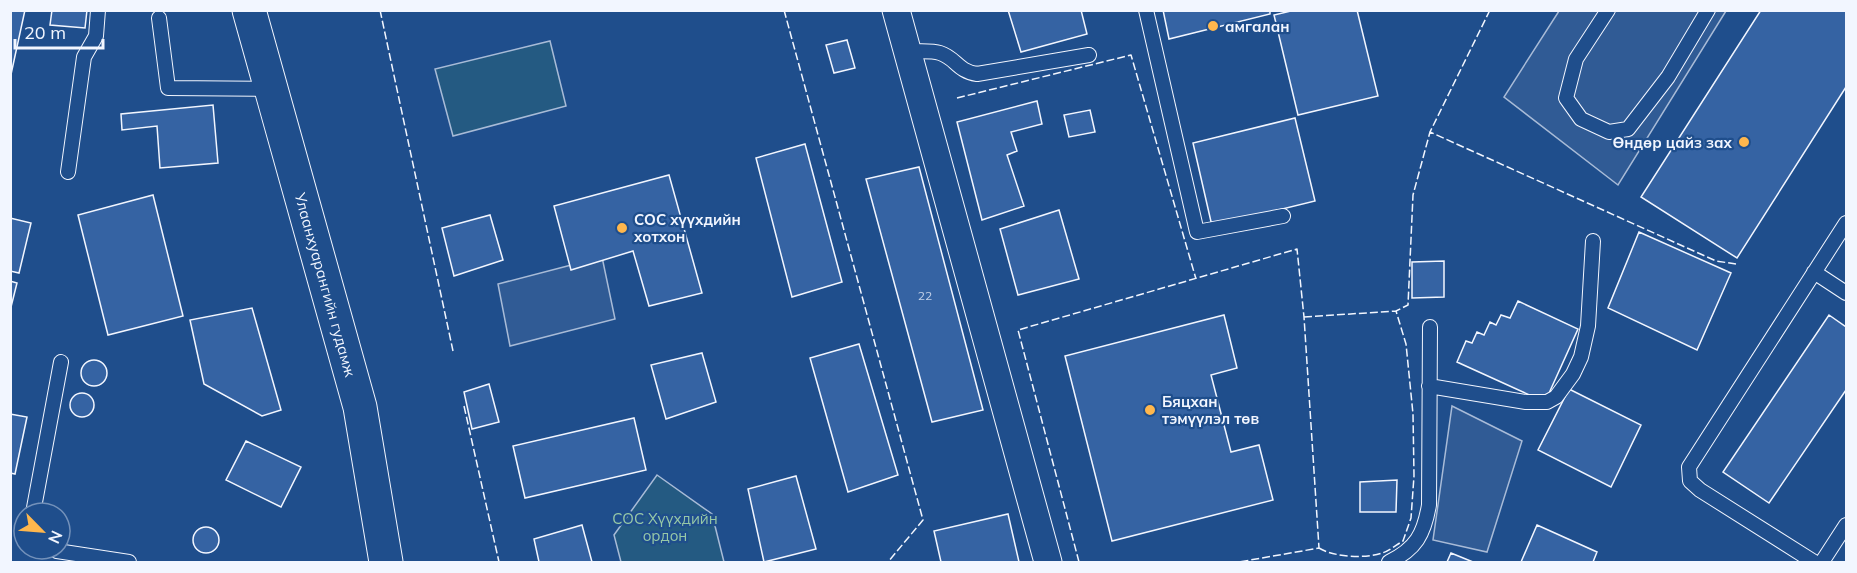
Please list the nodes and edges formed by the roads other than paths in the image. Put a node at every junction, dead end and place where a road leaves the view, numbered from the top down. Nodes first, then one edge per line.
1 (98, 10) edge
2 (249, 10) edge
3 (896, 10) edge
4 (1146, 10) edge
5 (1608, 10) edge
6 (1708, 10) edge
7 (159, 18) dead end
8 (907, 51) junction
9 (1089, 55) dead end
10 (271, 89) junction
11 (68, 172) dead end
12 (1283, 216) dead end
13 (1846, 223) edge
14 (1593, 242) dead end
15 (1814, 272) junction
16 (1846, 293) edge
17 (1430, 327) dead end
18 (61, 362) dead end
19 (1429, 386) junction
20 (35, 501) edge
21 (1846, 525) edge
22 (72, 552) edge
23 (129, 562) edge
24 (386, 562) edge
25 (1048, 562) edge
26 (1389, 562) edge
27 (1814, 562) edge
28 (1822, 562) edge

1 - 11 lane
2 - 10 main road, Улаанхуарангийн гудамж
3 - 8 street
4 - 12 lane
5 - 6 lane
7 - 10 lane
8 - 9 lane
8 - 25 street
10 - 24 main road, Улаанхуарангийн гудамж
13 - 15 lane
14 - 19 lane
15 - 16 lane
15 - 27 lane
17 - 19 lane
18 - 20 lane
19 - 26 lane
21 - 28 lane
22 - 23 lane

